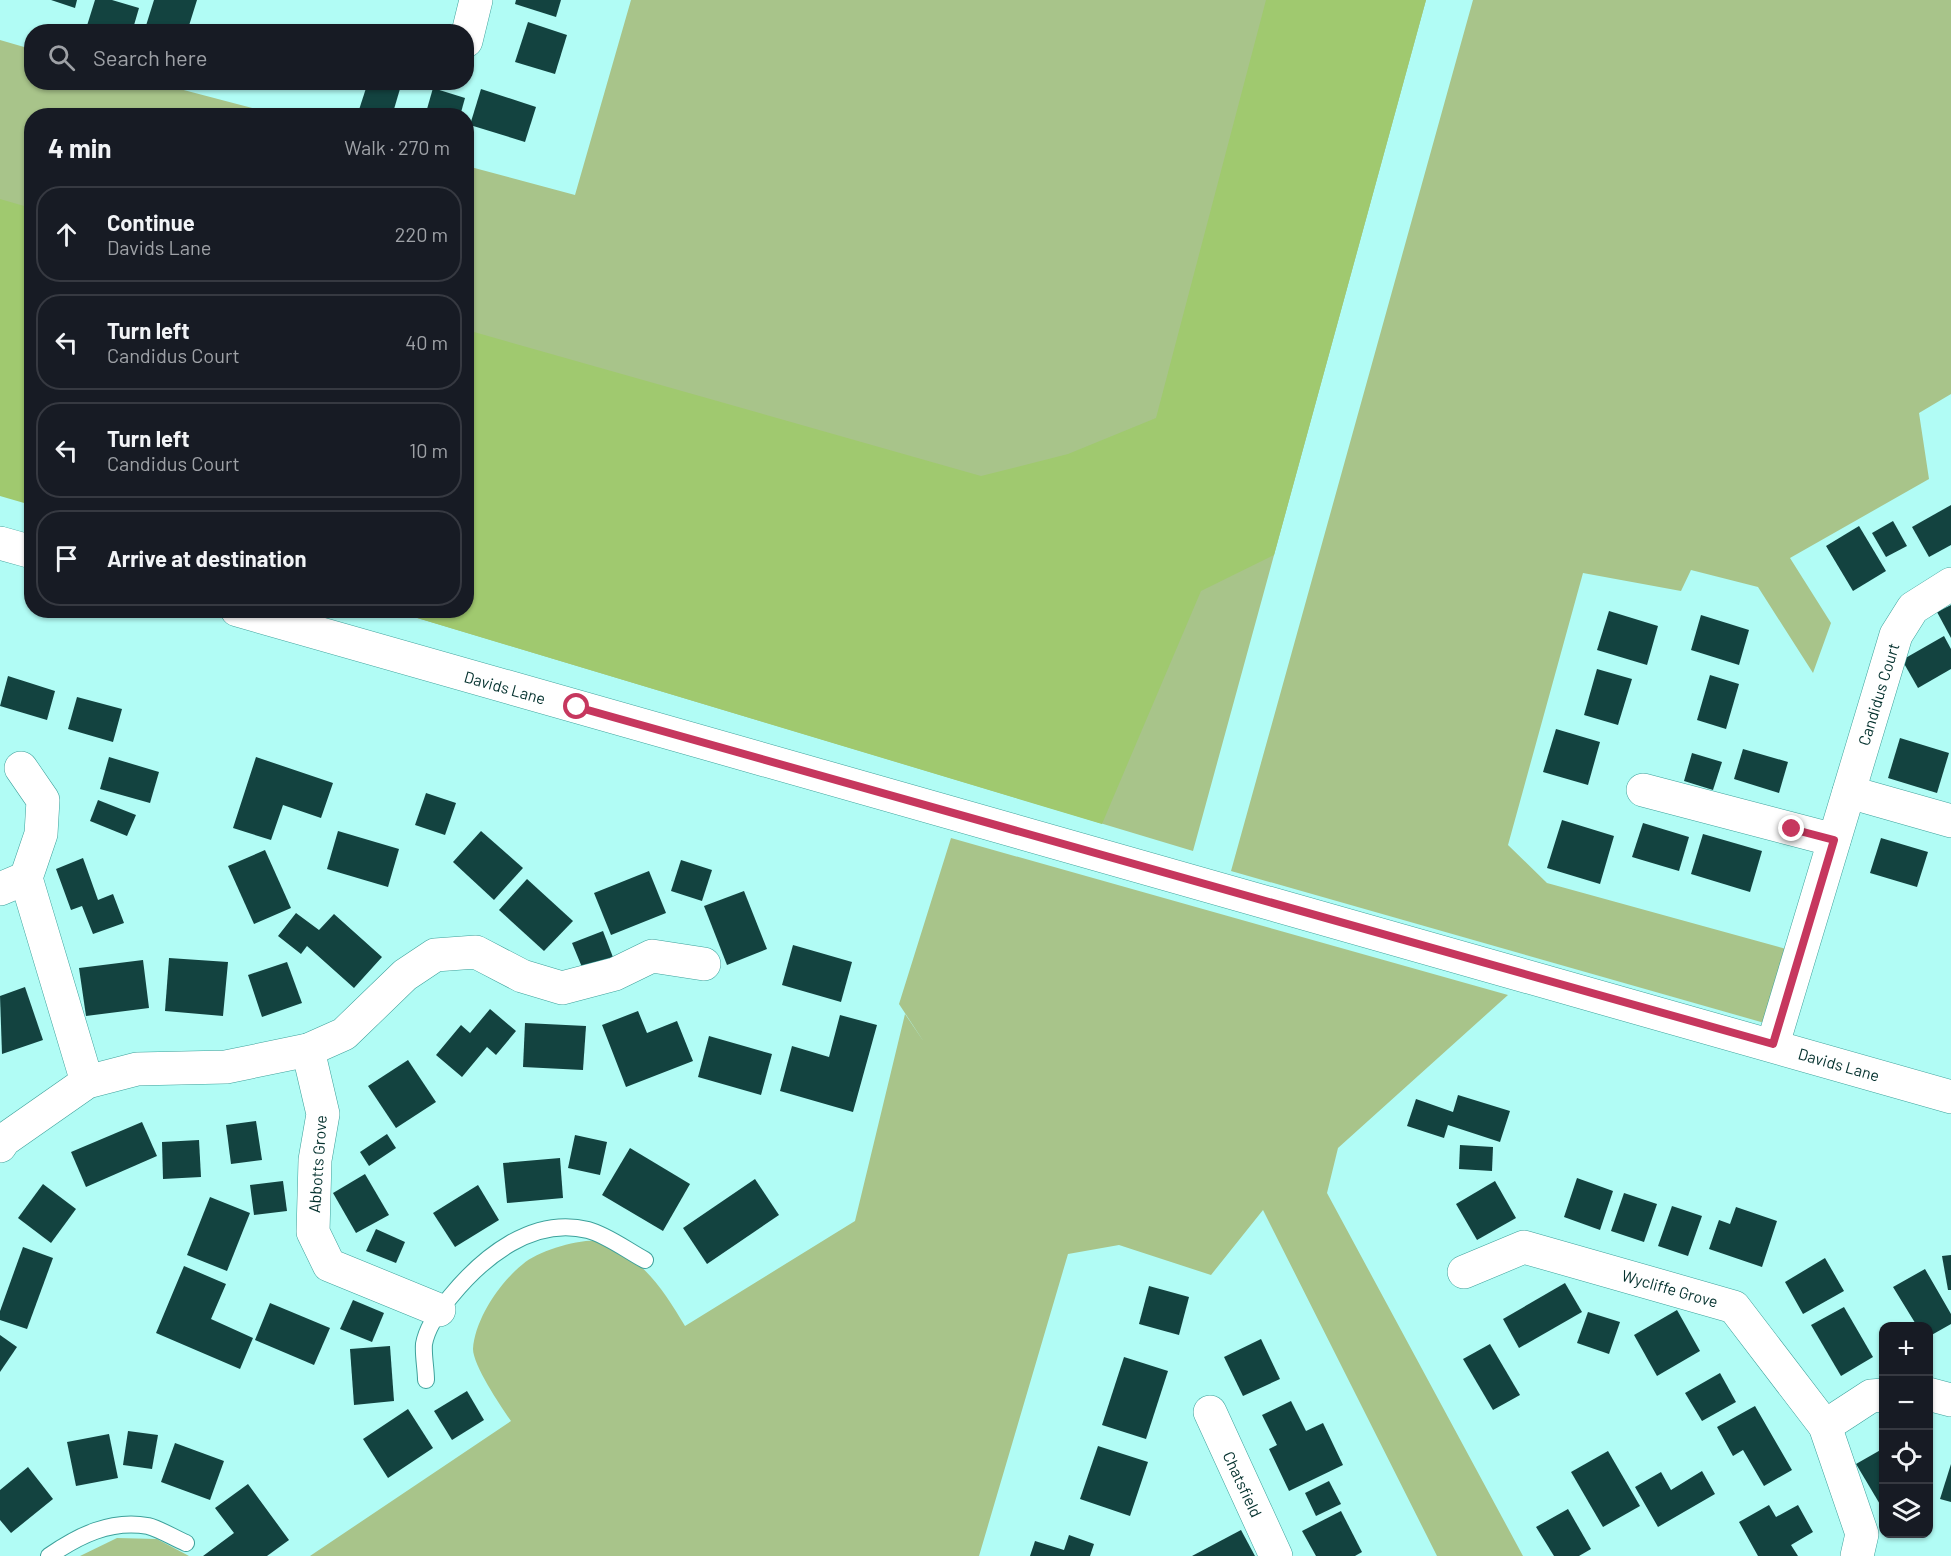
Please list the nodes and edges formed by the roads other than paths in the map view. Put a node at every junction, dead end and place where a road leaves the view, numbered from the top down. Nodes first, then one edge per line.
1 (476, 0) edge
2 (470, 24) edge
3 (0, 543) edge
4 (24, 550) edge
5 (1951, 584) edge
6 (265, 618) edge
7 (21, 768) dead end
8 (1643, 790) dead end
9 (1849, 792) junction
10 (1951, 822) edge
11 (1834, 840) junction
12 (13, 884) edge
13 (704, 964) dead end
14 (1773, 1044) junction
15 (308, 1050) junction
16 (87, 1082) junction
17 (1951, 1097) edge
18 (0, 1146) edge
19 (645, 1260) dead end
20 (1464, 1272) dead end
21 (439, 1310) junction
22 (426, 1380) dead end
23 (1879, 1395) edge
24 (1933, 1395) edge
25 (1951, 1400) edge
26 (1210, 1412) dead end
27 (1825, 1426) junction
28 (186, 1543) dead end
29 (49, 1556) edge
30 (1276, 1556) edge
31 (1857, 1556) edge

1 - 2 street
3 - 4 street
5 - 9 street, Candidus Court
6 - 14 street, Davids Lane
7 - 12 street
8 - 11 street
9 - 10 street
9 - 11 street, Candidus Court
11 - 14 street, Candidus Court
12 - 16 street
13 - 15 street
14 - 17 street, Davids Lane
15 - 16 street
15 - 21 street, Abbotts Grove
16 - 18 street
19 - 21 lane
20 - 27 street, Wycliffe Grove
21 - 22 lane
23 - 27 street
24 - 25 street
26 - 30 street, Chatsfield
27 - 31 street, Wycliffe Grove
28 - 29 lane

